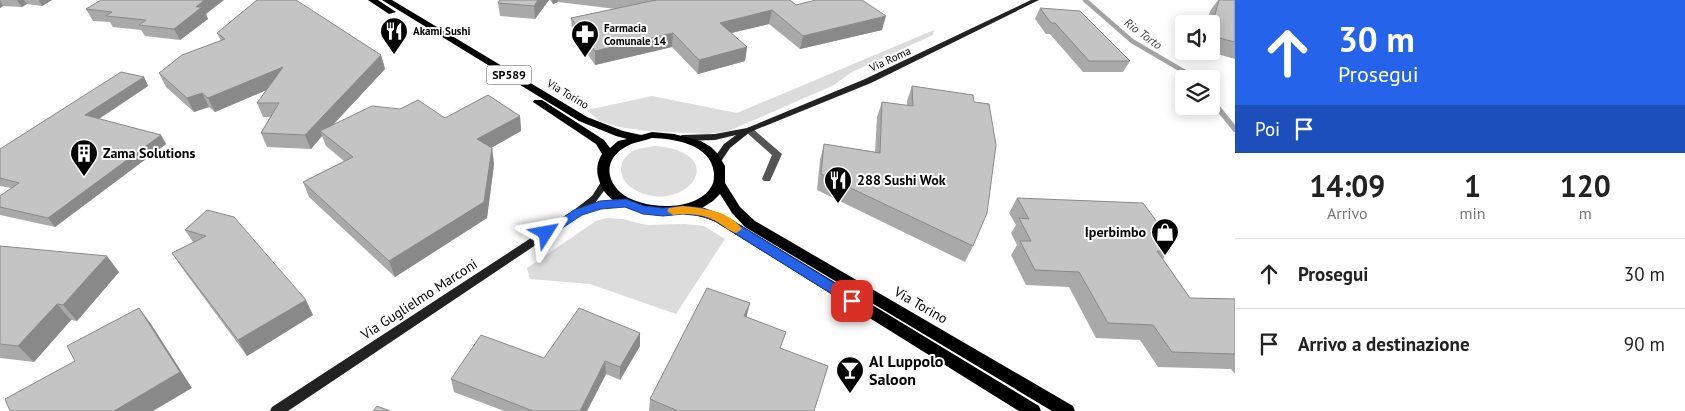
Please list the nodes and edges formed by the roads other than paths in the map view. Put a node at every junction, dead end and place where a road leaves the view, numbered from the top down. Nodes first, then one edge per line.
1 (372, 0) edge
2 (386, 0) edge
3 (1036, 0) edge
4 (749, 130) junction
5 (637, 137) junction
6 (682, 138) junction
7 (608, 154) junction
8 (717, 161) junction
9 (767, 178) dead end
10 (719, 183) junction
11 (604, 184) junction
12 (626, 203) junction
13 (683, 210) junction
14 (578, 212) junction
15 (277, 411) edge
16 (1033, 411) edge
17 (1067, 411) edge

1 - 7 main road, Via Torino / SP589
2 - 5 main road, Via Torino / SP589
3 - 4 street, Via Roma
4 - 6 street
4 - 8 street
4 - 9 street
5 - 6 main road, SP589
5 - 7 main road, SP589
6 - 8 main road, SP589
7 - 11 main road
8 - 10 main road
10 - 13 main road
10 - 17 main road, Via Torino
11 - 12 main road
11 - 14 street, Via Guglielmo Marconi
12 - 13 main road
12 - 14 street, Via Guglielmo Marconi
13 - 16 main road
14 - 15 street, Via Guglielmo Marconi

